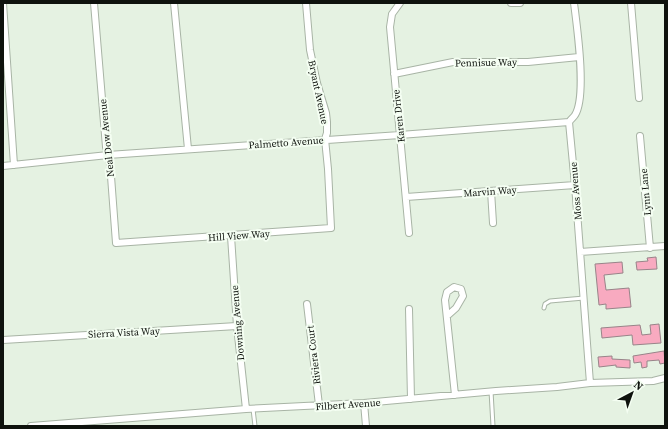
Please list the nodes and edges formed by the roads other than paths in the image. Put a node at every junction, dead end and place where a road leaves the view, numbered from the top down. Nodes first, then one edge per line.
1 (4, 3) edge
2 (94, 3) edge
3 (174, 3) edge
4 (306, 3) edge
5 (400, 3) edge
6 (512, 3) edge
7 (520, 3) edge
8 (574, 3) edge
9 (631, 3) edge
10 (579, 57) junction
11 (394, 74) junction
12 (639, 98) dead end
13 (568, 122) junction
14 (400, 135) junction
15 (640, 136) dead end
16 (325, 139) junction
17 (188, 149) junction
18 (108, 155) junction
19 (14, 165) junction
20 (3, 166) edge
21 (575, 185) junction
22 (491, 191) junction
23 (406, 197) junction
24 (493, 223) dead end
25 (331, 228) joint
26 (409, 233) dead end
27 (230, 236) junction
28 (146, 242) joint
29 (665, 246) edge
30 (650, 248) junction
31 (580, 252) junction
32 (584, 298) junction
33 (307, 304) dead end
34 (544, 308) dead end
35 (409, 309) dead end
36 (447, 316) dead end
37 (237, 326) junction
38 (3, 340) edge
39 (665, 378) edge
40 (590, 383) junction
41 (491, 391) junction
42 (455, 395) junction
43 (411, 399) junction
44 (364, 403) junction
45 (319, 405) junction
46 (253, 409) junction
47 (246, 410) junction
48 (31, 426) edge
49 (254, 426) edge
50 (366, 426) edge
51 (493, 426) edge

1 - 19 street
2 - 18 street, Neal Dow Avenue
3 - 17 street
4 - 16 street, Bryant Avenue
5 - 11 street, Karen Drive
6 - 7 street
8 - 10 street
9 - 12 street
10 - 11 street, Pennisue Way
10 - 13 street
11 - 14 street, Karen Drive
13 - 14 street, Palmetto Avenue
13 - 21 street, Moss Avenue
14 - 16 street, Palmetto Avenue
14 - 23 street, Karen Drive
15 - 30 street, Lynn Lane
16 - 17 street, Palmetto Avenue
16 - 25 street, Bryant Avenue
17 - 18 street, Palmetto Avenue
18 - 19 street, Palmetto Avenue
18 - 28 street, Neal Dow Avenue
19 - 20 street, Palmetto Avenue
21 - 22 street, Marvin Way
21 - 31 street, Moss Avenue
22 - 23 street, Marvin Way
22 - 24 street
23 - 26 street, Karen Drive
25 - 27 street, Hill View Way
27 - 28 street, Hill View Way
27 - 37 street, Downing Avenue
29 - 30 street
30 - 31 street
31 - 32 street, Moss Avenue
32 - 34 lane
32 - 40 street, Moss Avenue
33 - 45 street, Riviera Court
35 - 43 street
36 - 42 street
37 - 38 street, Sierra Vista Way
37 - 47 street, Downing Avenue
39 - 40 street, Filbert Avenue
40 - 41 street, Filbert Avenue
41 - 42 street, Filbert Avenue
41 - 51 lane
42 - 43 street, Filbert Avenue
43 - 44 street, Filbert Avenue
44 - 45 street, Filbert Avenue
44 - 50 street
45 - 46 street, Filbert Avenue
46 - 47 street, Filbert Avenue
46 - 49 lane
47 - 48 street, Filbert Avenue

